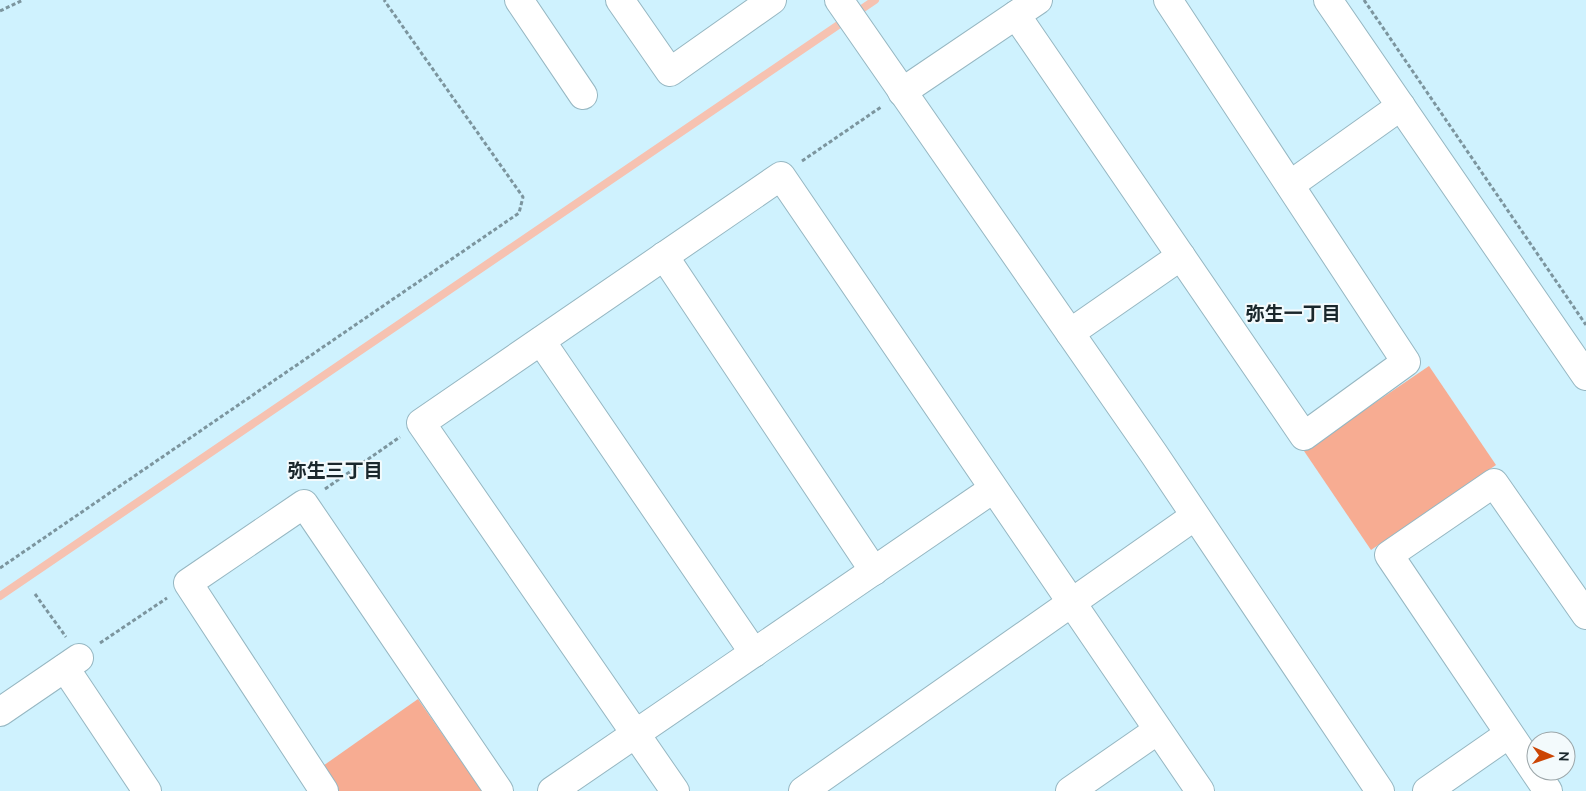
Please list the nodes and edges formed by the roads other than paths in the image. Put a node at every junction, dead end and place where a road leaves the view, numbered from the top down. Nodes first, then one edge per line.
1 (519, 0) edge
2 (620, 0) edge
3 (839, 0) edge
4 (1038, 0) edge
5 (1168, 0) edge
6 (1328, 0) edge
7 (766, 2) edge
8 (1016, 15) junction
9 (902, 92) junction
10 (583, 95) dead end
11 (1401, 106) junction
12 (1290, 185) junction
13 (664, 256) junction
14 (1181, 256) junction
15 (1070, 333) junction
16 (541, 340) junction
17 (1586, 376) edge
18 (993, 489) junction
19 (1195, 516) junction
20 (874, 571) junction
21 (1071, 603) junction
22 (1586, 615) edge
23 (754, 653) junction
24 (0, 712) edge
25 (1158, 730) junction
26 (636, 733) junction
27 (1510, 734) junction
28 (147, 791) edge
29 (324, 791) edge
30 (499, 791) edge
31 (552, 791) edge
32 (676, 791) edge
33 (803, 791) edge
34 (1070, 791) edge
35 (1200, 791) edge
36 (1380, 791) edge
37 (1427, 791) edge
38 (1548, 791) edge

1 - 10 street
2 - 7 street
3 - 9 street
4 - 8 street
5 - 12 street
6 - 11 street
8 - 9 street
8 - 14 street
9 - 15 street
11 - 12 street
11 - 17 street
12 - 14 street
13 - 16 street
13 - 18 street
13 - 20 street
14 - 15 street
15 - 19 street
16 - 23 street
16 - 26 street
18 - 20 street
18 - 21 street
19 - 21 street
19 - 36 street
20 - 23 street
21 - 25 street
21 - 33 street
22 - 27 street
23 - 26 street
24 - 28 street
25 - 34 street
25 - 35 street
26 - 31 street
26 - 32 street
27 - 37 street
27 - 38 street
29 - 30 street

